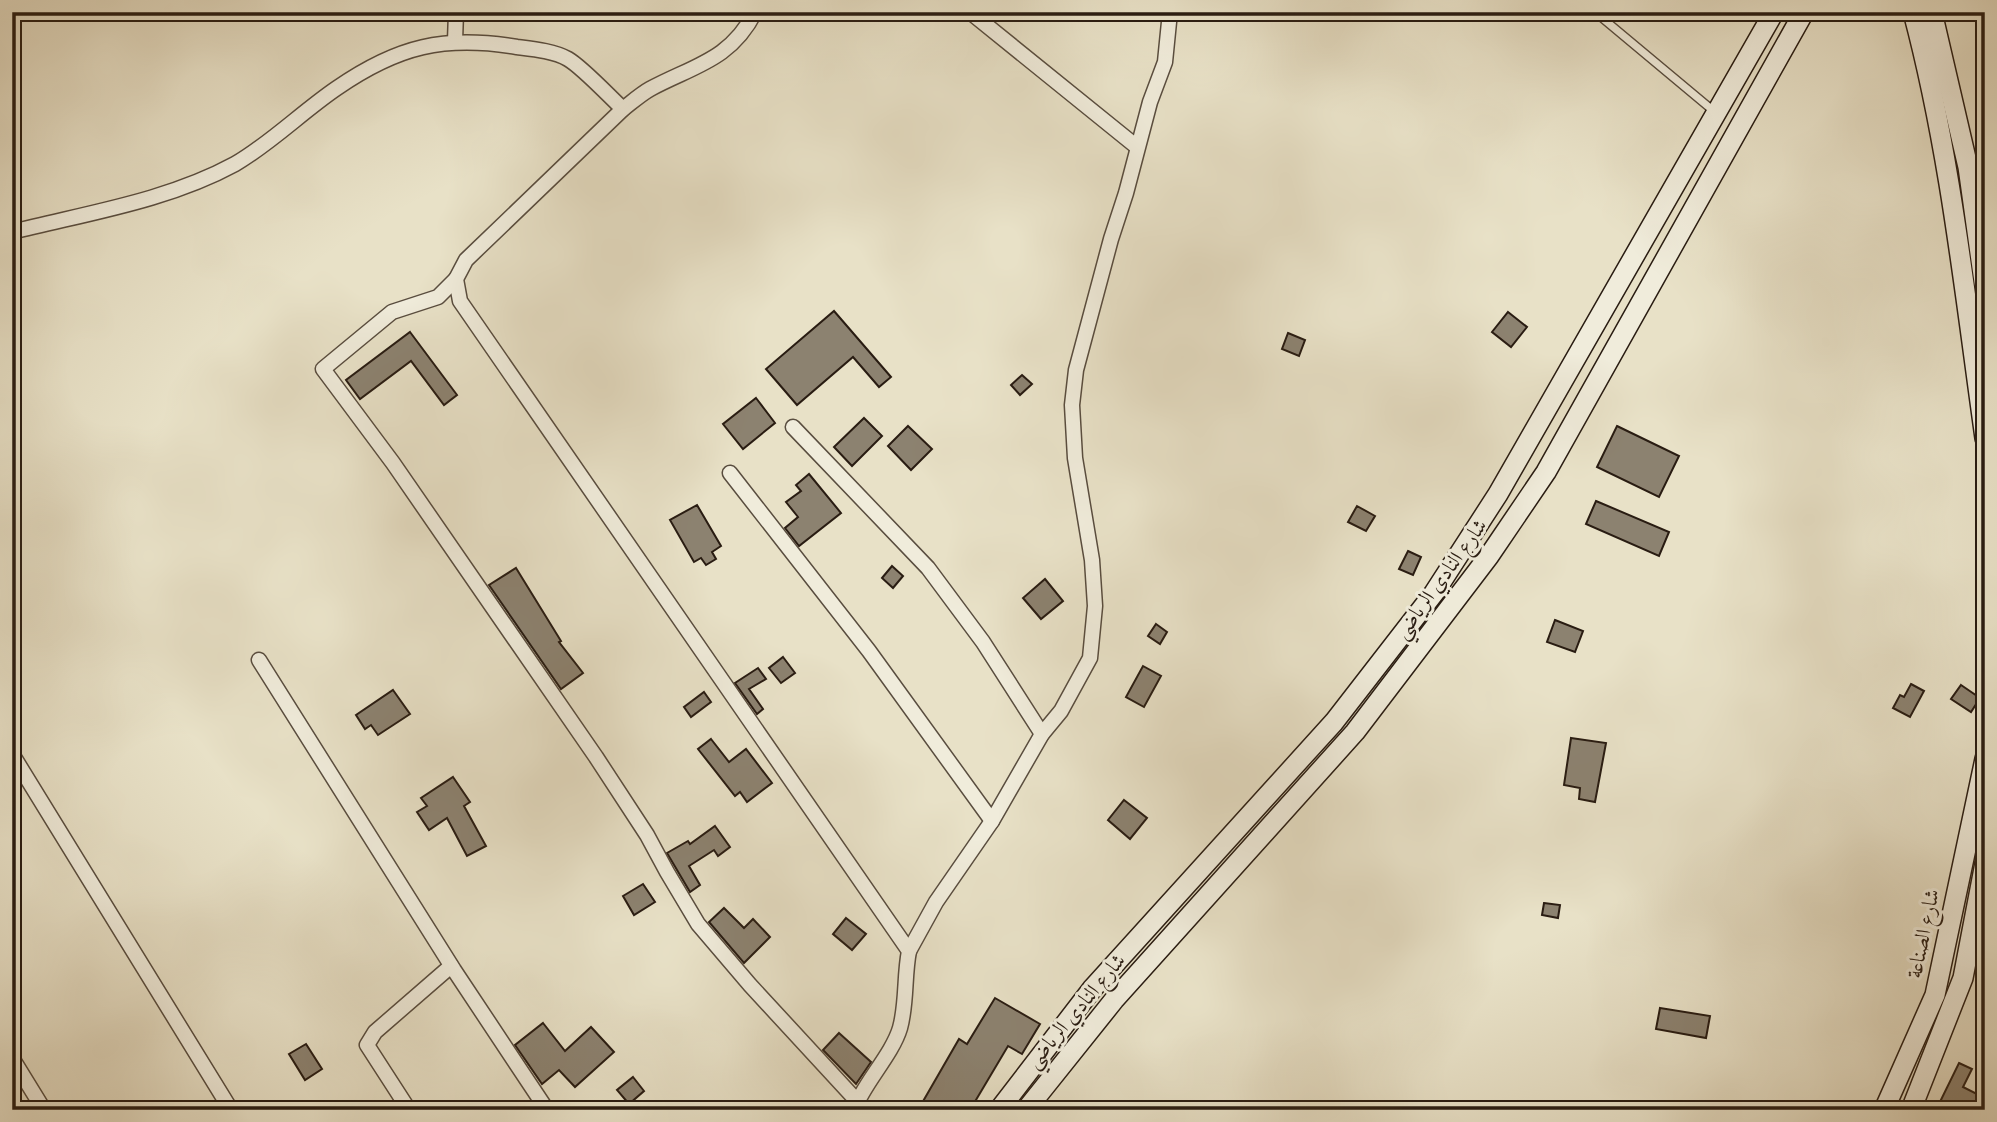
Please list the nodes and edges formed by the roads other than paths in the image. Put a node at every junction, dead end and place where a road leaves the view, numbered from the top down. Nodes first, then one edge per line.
1 (456, 12) edge
2 (755, 12) edge
3 (970, 12) edge
4 (1170, 12) edge
5 (1595, 12) edge
6 (1774, 12) edge
7 (1804, 12) edge
8 (1913, 12) edge
9 (1932, 12) edge
10 (455, 41) junction
11 (623, 109) junction
12 (1714, 118) junction
13 (1735, 135) junction
14 (1137, 147) junction
15 (12, 232) edge
16 (456, 279) junction
17 (1985, 289) edge
18 (1594, 327) junction
19 (1620, 339) junction
20 (793, 427) dead end
21 (1985, 438) edge
22 (730, 473) dead end
23 (259, 660) dead end
24 (1042, 734) junction
25 (12, 754) edge
26 (1985, 760) edge
27 (992, 821) junction
28 (1985, 863) edge
29 (909, 951) junction
30 (1124, 954) junction
31 (451, 965) junction
32 (1141, 970) junction
33 (12, 1058) edge
34 (856, 1105) edge
35 (1005, 1107) edge
36 (44, 1110) edge
37 (232, 1110) edge
38 (409, 1110) edge
39 (547, 1110) edge
40 (1026, 1110) edge
41 (1884, 1110) edge
42 (1911, 1110) edge

1 - 10 street
2 - 11 street
3 - 14 street
4 - 14 street
5 - 12 lane
6 - 12 main road, شارع النادي الرياضي
7 - 13 main road, شارع النادي الرياضي
8 - 21 main road
9 - 17 main road
10 - 11 street
10 - 15 street
11 - 16 street
12 - 13 main road
12 - 18 main road, شارع النادي الرياضي
13 - 19 main road, شارع النادي الرياضي
14 - 24 street
16 - 29 street
16 - 34 street
18 - 19 main road
18 - 30 main road, شارع النادي الرياضي
19 - 32 main road, شارع النادي الرياضي
20 - 24 street
22 - 27 street
23 - 31 street
24 - 27 street
25 - 37 street
26 - 41 main road, شارع الصناعة
27 - 29 street
28 - 42 main road
29 - 34 street
30 - 32 main road
30 - 35 main road, شارع النادي الرياضي
31 - 38 street
31 - 39 street
32 - 40 main road, شارع النادي الرياضي
33 - 36 street

